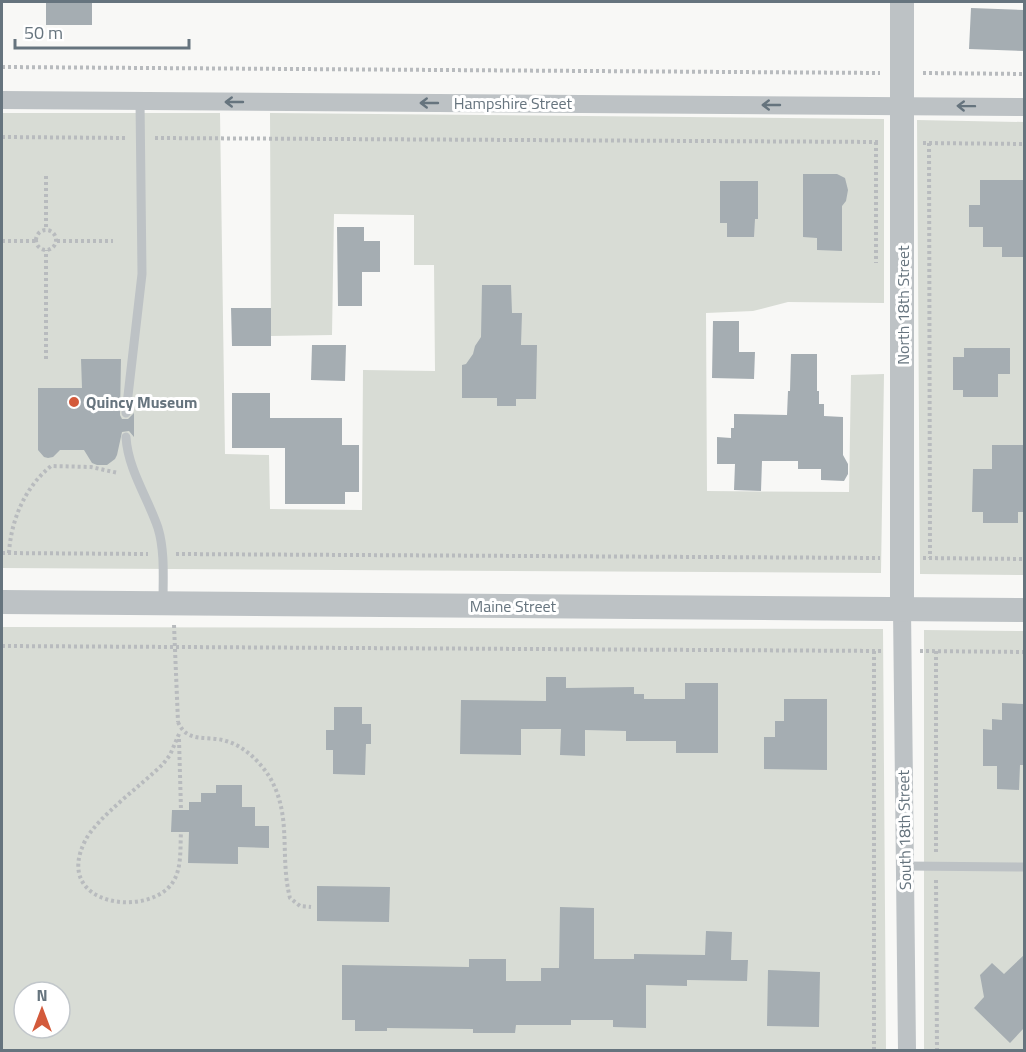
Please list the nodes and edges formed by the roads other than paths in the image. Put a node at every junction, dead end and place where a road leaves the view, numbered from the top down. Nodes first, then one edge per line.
1 (902, 2) edge
2 (2, 100) edge
3 (140, 102) junction
4 (903, 105) junction
5 (1024, 107) edge
6 (126, 413) dead end
7 (126, 437) dead end
8 (2, 602) edge
9 (168, 603) junction
10 (902, 609) junction
11 (1024, 610) edge
12 (905, 866) junction
13 (1024, 867) edge
14 (907, 1050) edge

1 - 4 street, North 18th Street
2 - 3 street, Hampshire Street
4 -> 3 street, Hampshire Street
3 - 6 lane
5 -> 4 street, Hampshire Street
4 - 10 street, North 18th Street
7 - 9 lane
8 - 9 street, Maine Street
9 - 10 street, Maine Street
10 - 11 street, Maine Street
10 - 12 street, South 18th Street
12 - 13 lane
12 - 14 street, South 18th Street

